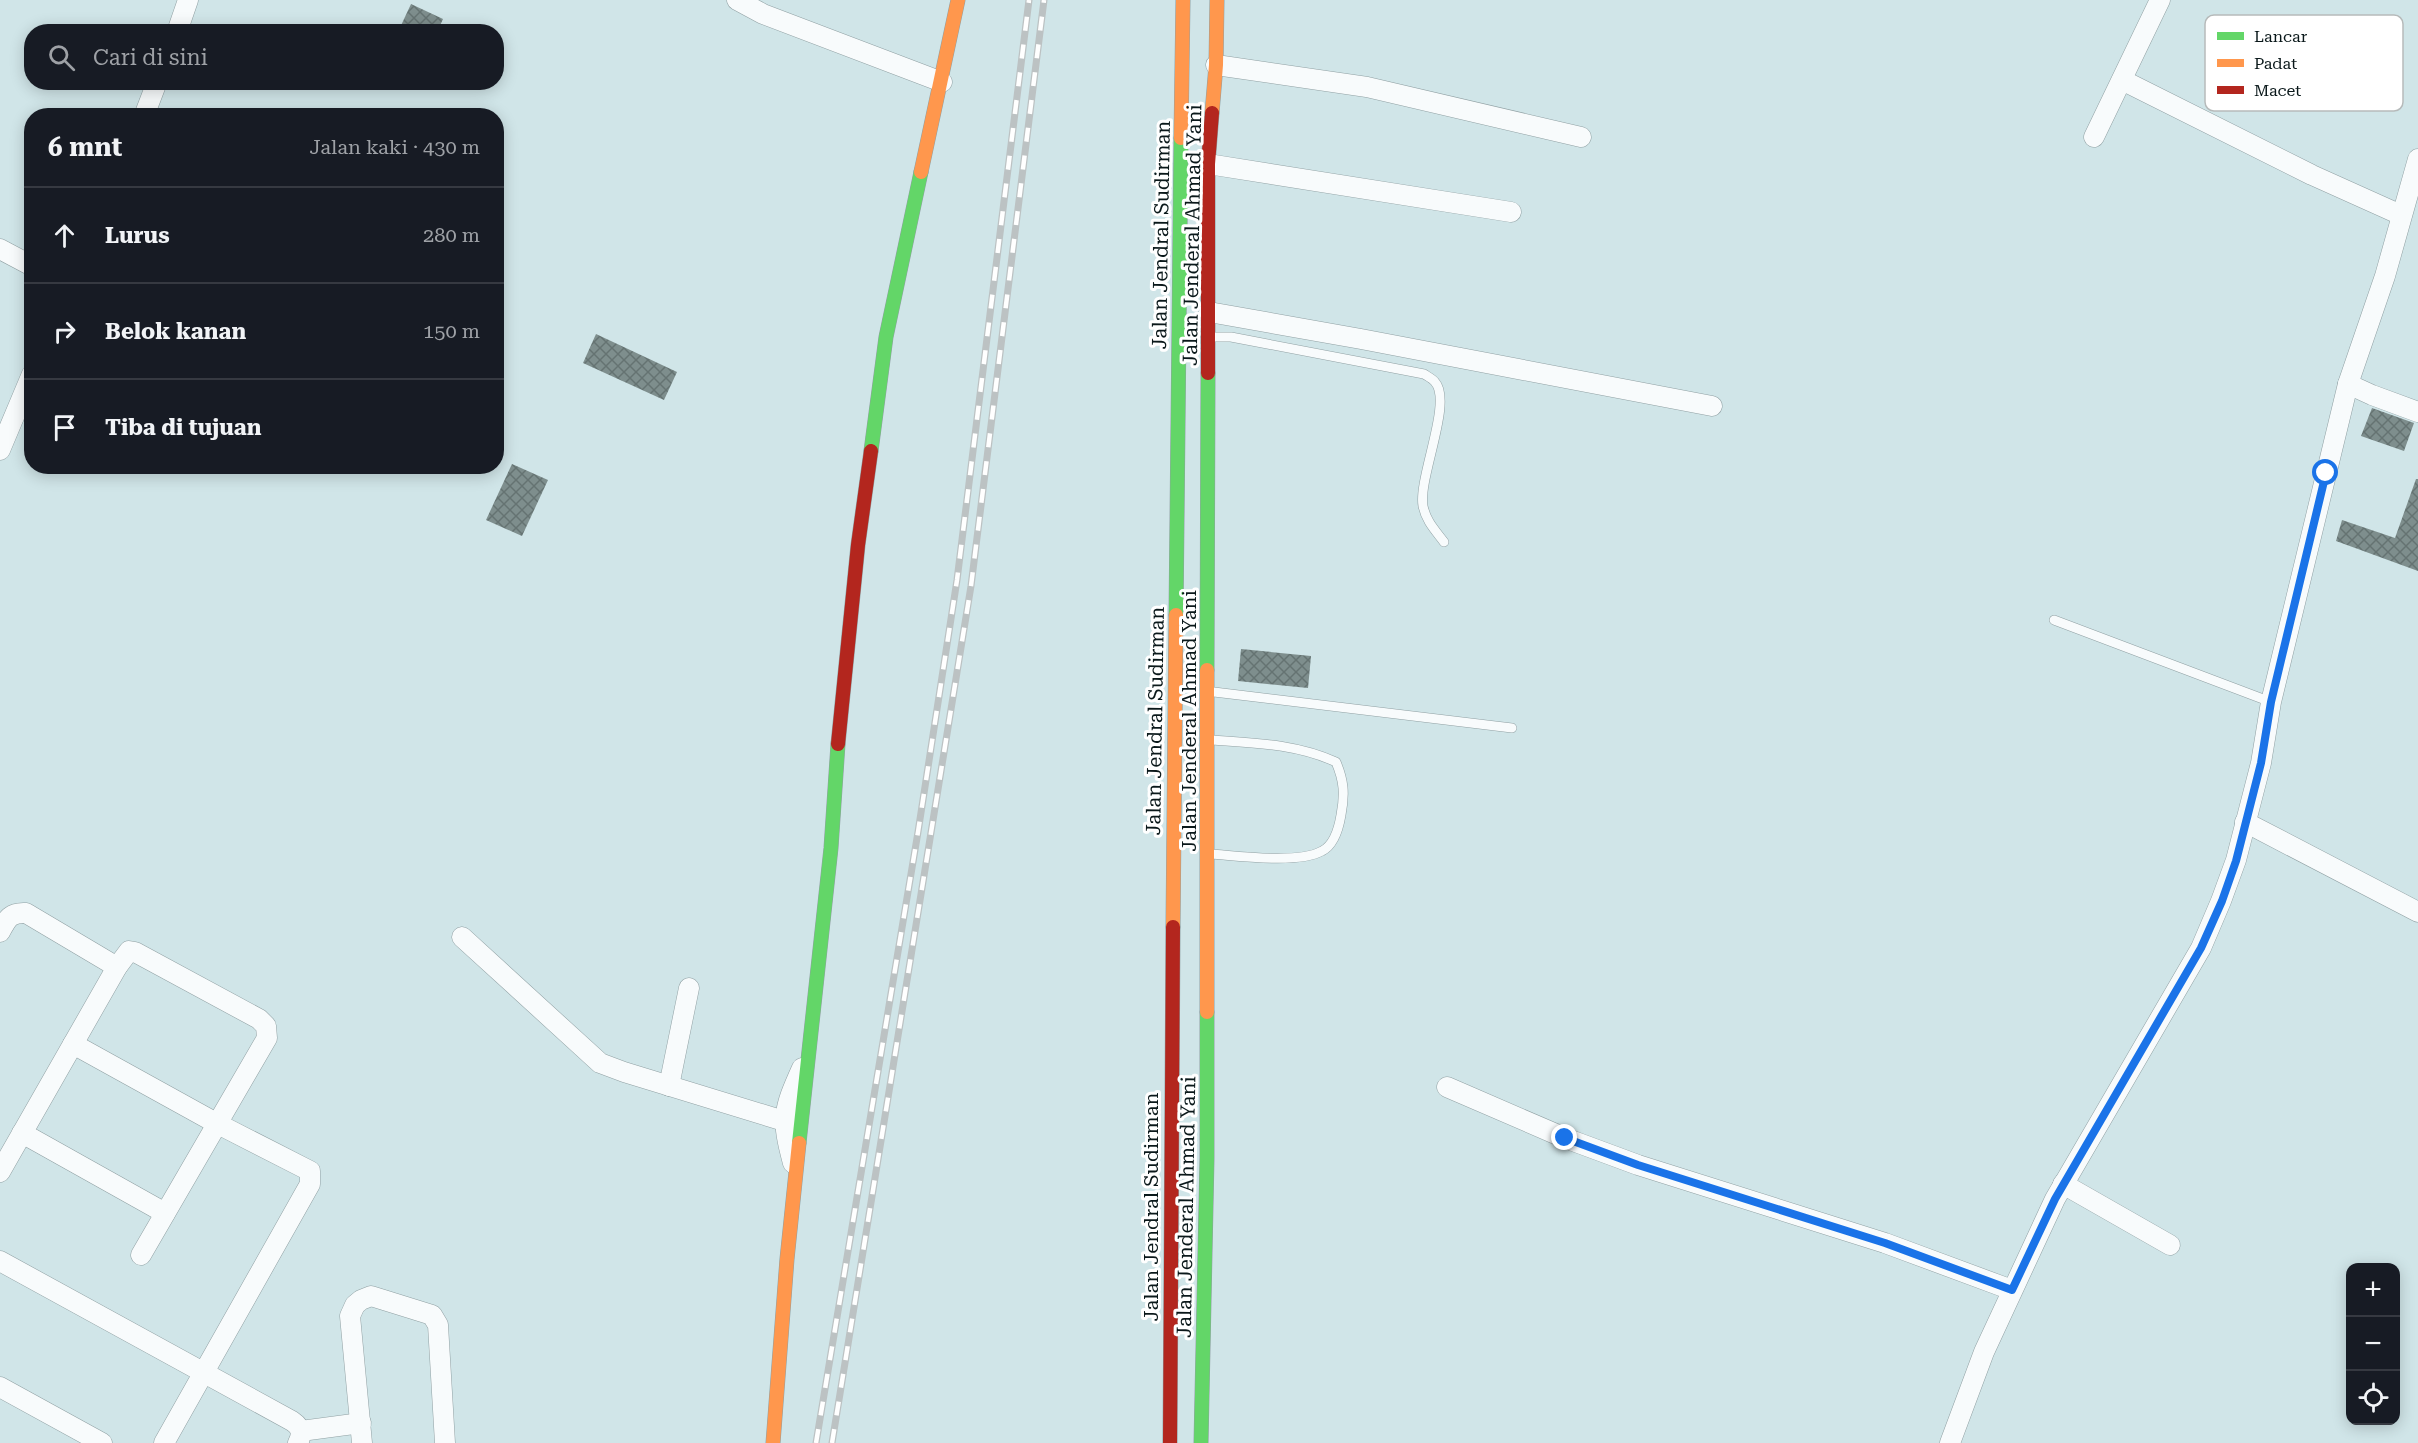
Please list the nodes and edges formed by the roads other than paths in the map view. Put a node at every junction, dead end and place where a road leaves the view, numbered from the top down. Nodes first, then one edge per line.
1 (188, 0) edge
2 (737, 0) edge
3 (958, 0) edge
4 (1183, 0) edge
5 (1216, 0) edge
6 (2160, 0) edge
7 (180, 24) edge
8 (1216, 65) junction
9 (2122, 80) junction
10 (942, 82) junction
11 (154, 90) edge
12 (147, 108) edge
13 (1581, 137) dead end
14 (2094, 137) dead end
15 (2418, 159) edge
16 (1208, 164) junction
17 (1511, 212) dead end
18 (2401, 215) junction
19 (0, 249) edge
20 (24, 262) edge
21 (1209, 312) junction
22 (1209, 337) junction
23 (2348, 384) junction
24 (24, 393) edge
25 (1712, 406) dead end
26 (2418, 412) edge
27 (0, 449) edge
28 (1444, 542) dead end
29 (2054, 620) dead end
30 (1209, 691) junction
31 (2271, 702) junction
32 (1512, 728) dead end
33 (1203, 739) junction
34 (2245, 822) junction
35 (1204, 853) junction
36 (2418, 912) edge
37 (0, 932) edge
38 (462, 937) dead end
39 (117, 967) junction
40 (689, 988) dead end
41 (73, 1044) junction
42 (809, 1052) junction
43 (669, 1086) junction
44 (1447, 1088) dead end
45 (784, 1122) junction
46 (216, 1123) junction
47 (22, 1133) junction
48 (0, 1172) edge
49 (796, 1175) junction
50 (2063, 1184) junction
51 (165, 1213) junction
52 (2169, 1245) dead end
53 (141, 1255) dead end
54 (0, 1261) edge
55 (2012, 1290) junction
56 (203, 1372) junction
57 (0, 1387) edge
58 (361, 1423) junction
59 (299, 1437) edge
60 (102, 1443) edge
61 (164, 1443) edge
62 (362, 1443) edge
63 (445, 1443) edge
64 (773, 1443) edge
65 (1170, 1443) edge
66 (1201, 1443) edge
67 (1950, 1443) edge

1 - 7 street
2 - 10 street
3 - 10 main road
4 - 65 main road, Jalan Jendral Sudirman
5 - 8 main road, Jalan Jenderal Ahmad Yani
6 - 9 street
8 - 13 street
8 - 16 main road, Jalan Jenderal Ahmad Yani
9 - 14 street
9 - 18 street
10 - 42 main road
11 - 12 street
15 - 18 street
16 - 17 street
16 - 21 main road, Jalan Jenderal Ahmad Yani
18 - 23 street
19 - 20 street
21 - 22 main road, Jalan Jenderal Ahmad Yani
21 - 25 street
22 - 28 lane
22 - 30 main road, Jalan Jenderal Ahmad Yani
23 - 26 street
23 - 31 street
24 - 27 street
29 - 31 lane
30 - 32 lane
30 - 33 main road, Jalan Jenderal Ahmad Yani
31 - 34 street
33 - 35 main road, Jalan Jenderal Ahmad Yani
33 - 35 lane
34 - 36 street
34 - 50 street
35 - 66 main road, Jalan Jenderal Ahmad Yani
37 - 39 street
38 - 43 street
39 - 41 street
39 - 46 street
40 - 43 street
41 - 46 street
41 - 47 street
42 - 45 street
42 - 49 main road
43 - 45 street
44 - 55 street
45 - 49 street
46 - 51 street
46 - 56 street
47 - 48 street
47 - 51 street
49 - 64 main road
50 - 52 street
50 - 55 street
51 - 53 street
54 - 56 street
55 - 67 street
56 - 59 street
56 - 61 street
57 - 60 street
58 - 59 street
58 - 62 street
58 - 63 street

